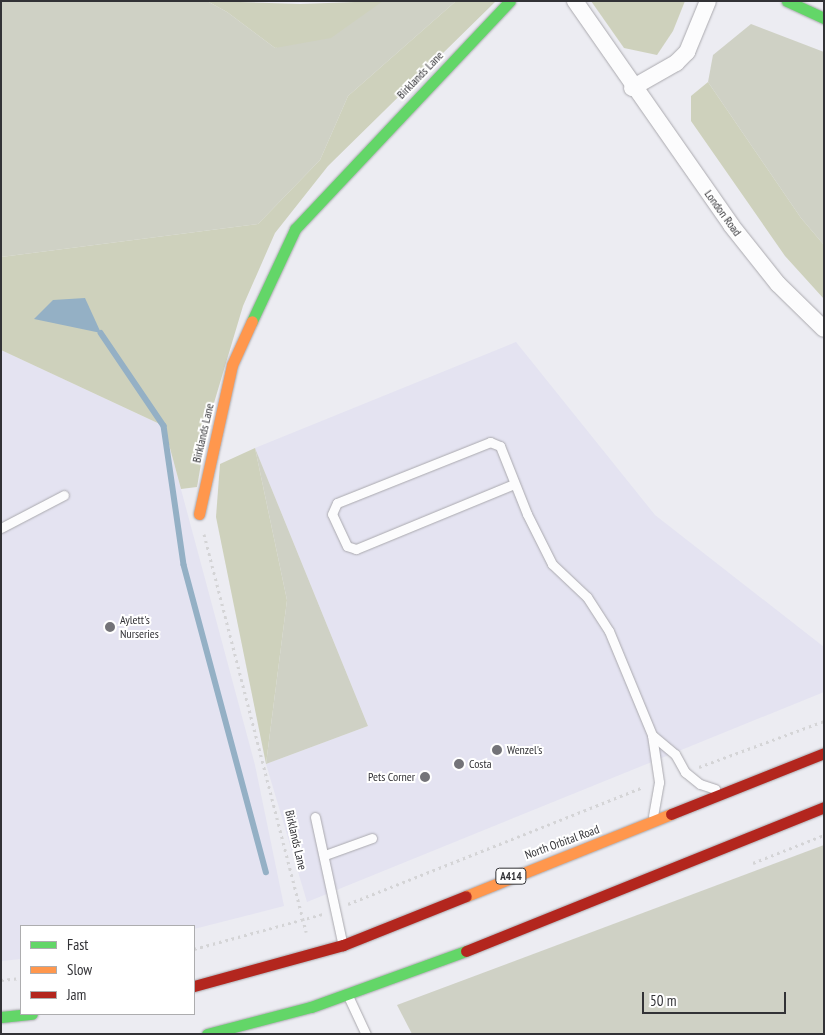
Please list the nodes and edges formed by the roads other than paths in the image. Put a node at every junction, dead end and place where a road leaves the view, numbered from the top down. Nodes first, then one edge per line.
1 (510, 1) edge
2 (574, 1) edge
3 (708, 1) edge
4 (787, 1) edge
5 (824, 18) edge
6 (632, 88) junction
7 (824, 330) edge
8 (514, 484) junction
9 (64, 495) dead end
10 (199, 514) road end
11 (1, 528) edge
12 (652, 735) junction
13 (824, 753) edge
14 (726, 793) junction
15 (824, 807) edge
16 (315, 817) dead end
17 (650, 824) junction
18 (372, 838) dead end
19 (325, 855) junction
20 (343, 945) junction
21 (195, 986) edge
22 (347, 995) junction
23 (22, 1015) edge
24 (1, 1017) edge
25 (207, 1034) edge
26 (366, 1034) edge

1 - 10 main road, Birklands Lane
2 - 6 street, London Road
3 - 6 street
4 - 5 main road
6 - 7 street, London Road
8 - 8 lane
8 - 12 lane
9 - 11 lane
12 - 14 lane
12 - 17 lane
13 - 14 main road, North Orbital Road / A414
14 - 17 main road, North Orbital Road / A414
15 - 22 main road
16 - 19 lane
17 - 20 main road, North Orbital Road / A414
18 - 19 lane
19 - 20 lane
20 - 21 main road, North Orbital Road / A414
22 - 25 main road
22 - 26 lane
23 - 24 main road

